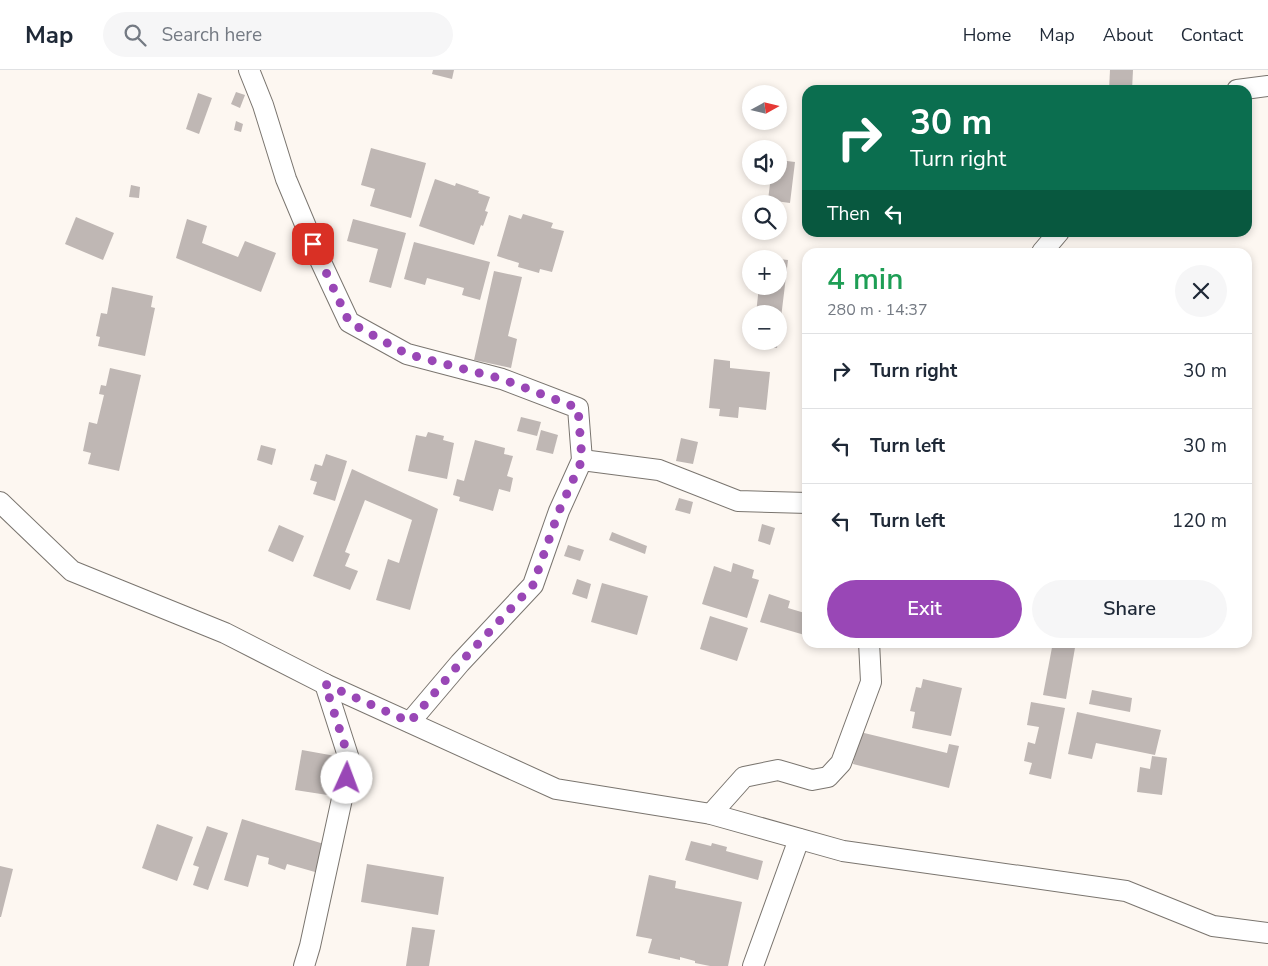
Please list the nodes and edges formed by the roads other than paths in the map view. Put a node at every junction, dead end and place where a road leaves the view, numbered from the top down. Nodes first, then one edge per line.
1 (249, 70) edge
2 (1268, 86) edge
3 (1252, 88) edge
4 (1055, 237) edge
5 (1045, 248) edge
6 (582, 460) junction
7 (0, 502) edge
8 (802, 503) edge
9 (869, 648) edge
10 (325, 684) junction
11 (410, 722) junction
12 (711, 814) junction
13 (799, 839) junction
14 (1268, 933) edge
15 (304, 966) edge
16 (753, 966) edge

1 - 6 street
2 - 3 street
4 - 5 street
6 - 8 street
6 - 11 street
7 - 10 street
9 - 12 street
10 - 11 street
10 - 15 street
11 - 12 street
12 - 13 street
13 - 14 street
13 - 16 street

